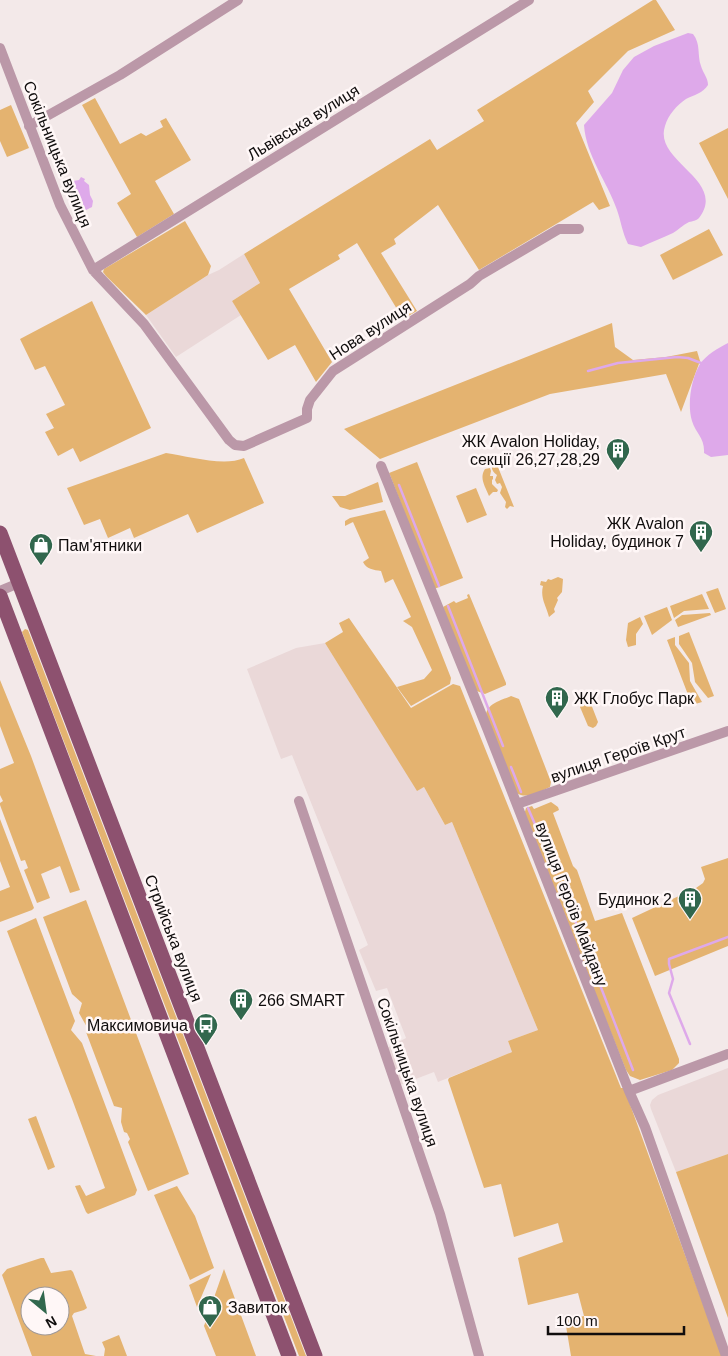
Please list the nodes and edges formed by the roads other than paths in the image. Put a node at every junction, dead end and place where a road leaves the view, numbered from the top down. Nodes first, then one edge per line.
1 (238, 0) edge
2 (529, 0) edge
3 (0, 48) edge
4 (29, 126) junction
5 (579, 229) dead end
6 (93, 270) junction
7 (381, 466) dead end
8 (2, 542) edge
9 (20, 583) junction
10 (0, 591) edge
11 (0, 596) edge
12 (35, 624) junction
13 (13, 632) junction
14 (728, 731) edge
15 (299, 801) dead end
16 (517, 804) junction
17 (728, 1054) edge
18 (629, 1091) junction
19 (289, 1356) edge
20 (315, 1356) edge
21 (479, 1356) edge
22 (726, 1356) edge

1 - 4 street
2 - 6 street, Львівська вулиця
3 - 4 street, Сокільницька вулиця
4 - 6 street, Сокільницька вулиця
5 - 6 street, Нова вулиця
7 - 16 street, вулиця Героїв Майдану
8 - 9 main road, Стрийська вулиця
9 - 10 street
9 - 12 main road, Стрийська вулиця
11 - 13 main road
12 - 13 main road
12 - 20 main road, Стрийська вулиця
13 - 19 main road
14 - 16 street, вулиця Героїв Крут
15 - 21 street, Сокільницька вулиця
16 - 18 street, вулиця Героїв Майдану
17 - 18 street
18 - 22 street, вулиця Героїв Майдану

